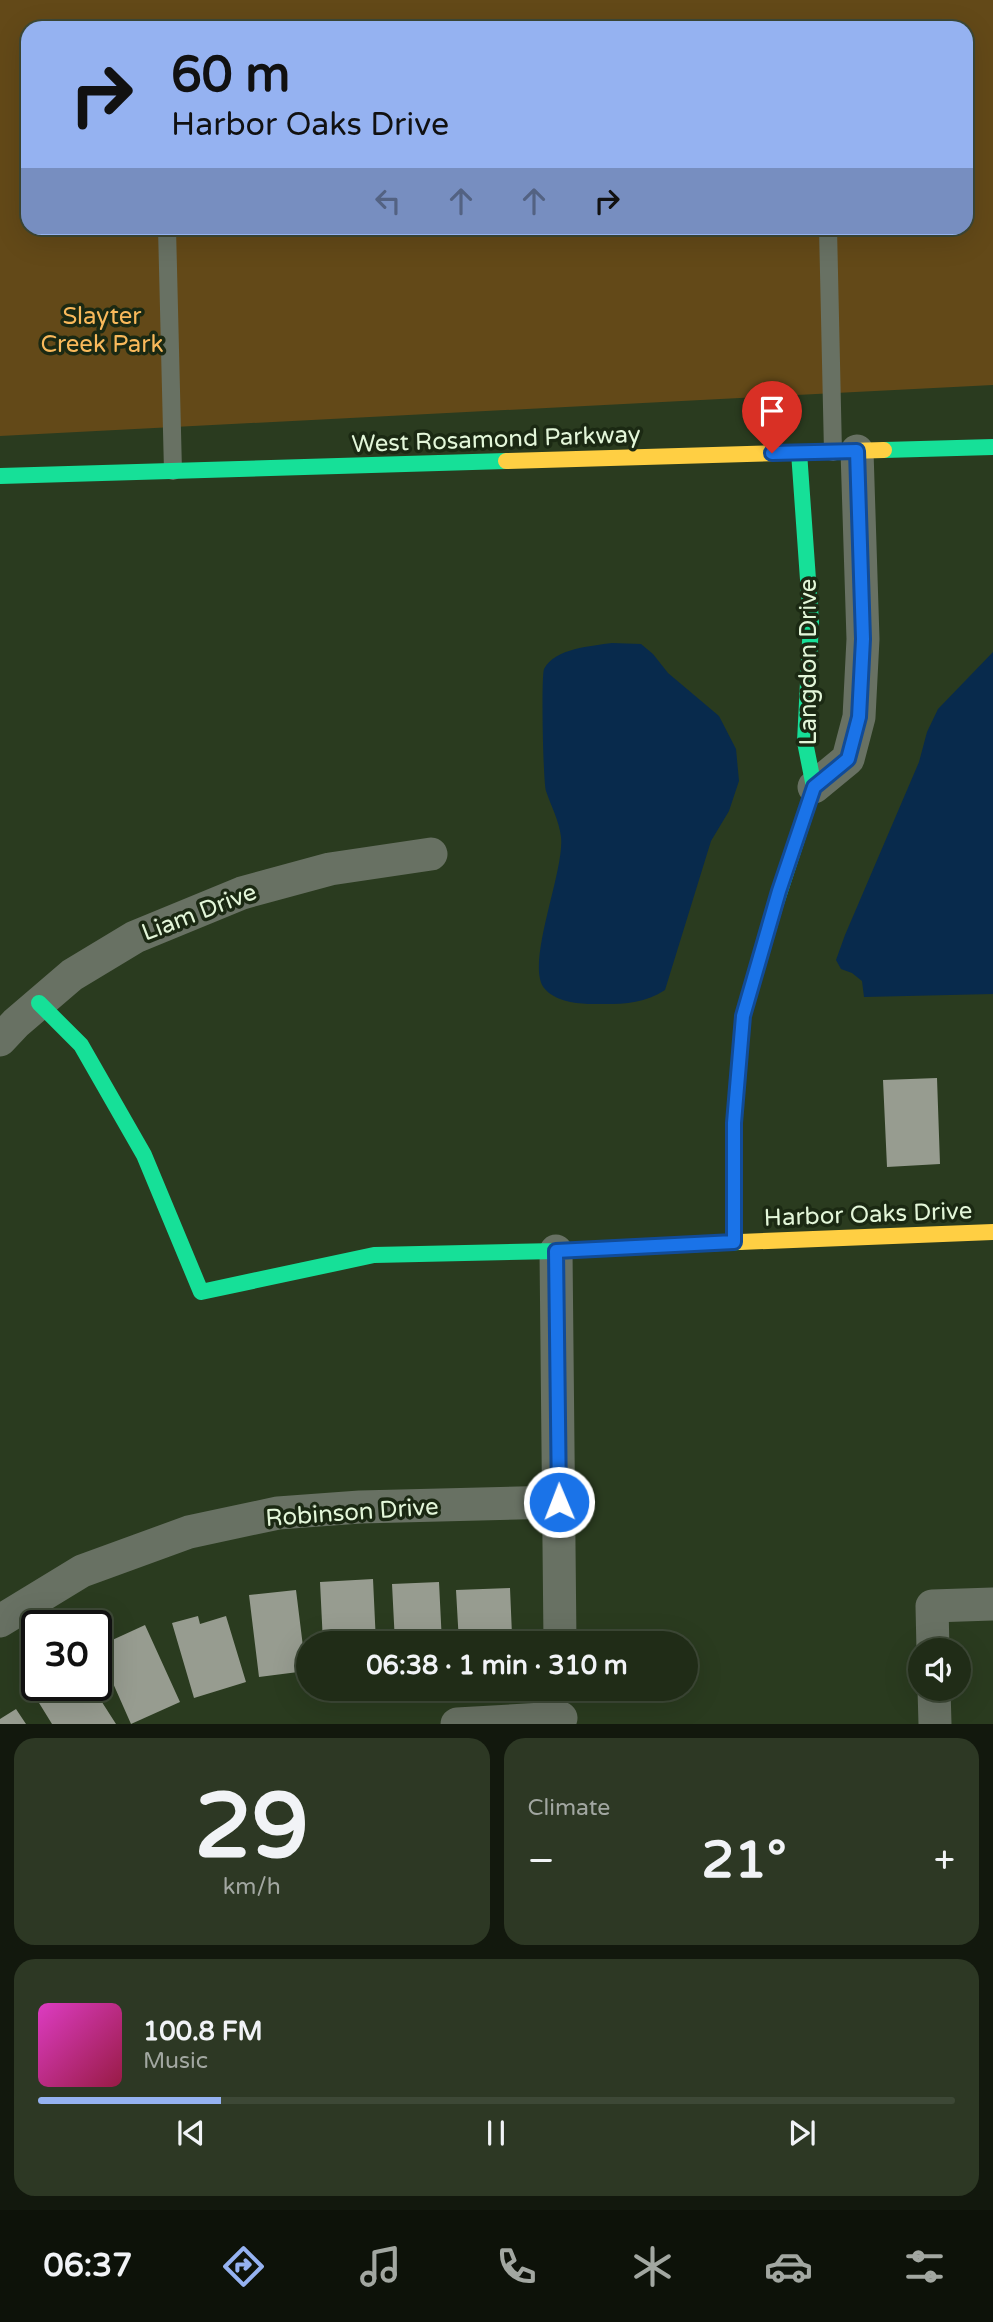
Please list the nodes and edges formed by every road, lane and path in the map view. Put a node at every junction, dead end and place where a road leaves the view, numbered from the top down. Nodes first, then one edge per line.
1 (167, 235) edge
2 (829, 235) edge
3 (993, 447) edge
4 (845, 451) junction
5 (799, 453) junction
6 (173, 471) junction
7 (0, 476) edge
8 (814, 787) junction
9 (431, 854) dead end
10 (39, 1003) junction
11 (0, 1040) edge
12 (993, 1232) edge
13 (734, 1242) junction
14 (556, 1251) junction
15 (559, 1502) junction
16 (993, 1604) edge
17 (0, 1621) edge
18 (561, 1631) edge
19 (933, 1638) edge
20 (934, 1701) edge
21 (561, 1710) edge
22 (457, 1724) edge
23 (935, 1724) edge

1 - 6 lane
2 - 4 lane
3 - 4 street, West Rosamond Parkway
4 - 5 street, West Rosamond Parkway
4 - 8 street, Langdon Drive
5 - 6 street, West Rosamond Parkway
5 - 8 street, Langdon Drive
6 - 7 street, West Rosamond Parkway
8 - 13 street, Langdon Drive
9 - 10 street, Liam Drive
10 - 11 street, Liam Drive
10 - 14 street, Harbor Oaks Drive
12 - 13 street, Harbor Oaks Drive
13 - 14 street, Harbor Oaks Drive
14 - 15 street
15 - 17 street, Robinson Drive
15 - 18 street
16 - 19 street
20 - 23 street
21 - 22 street

